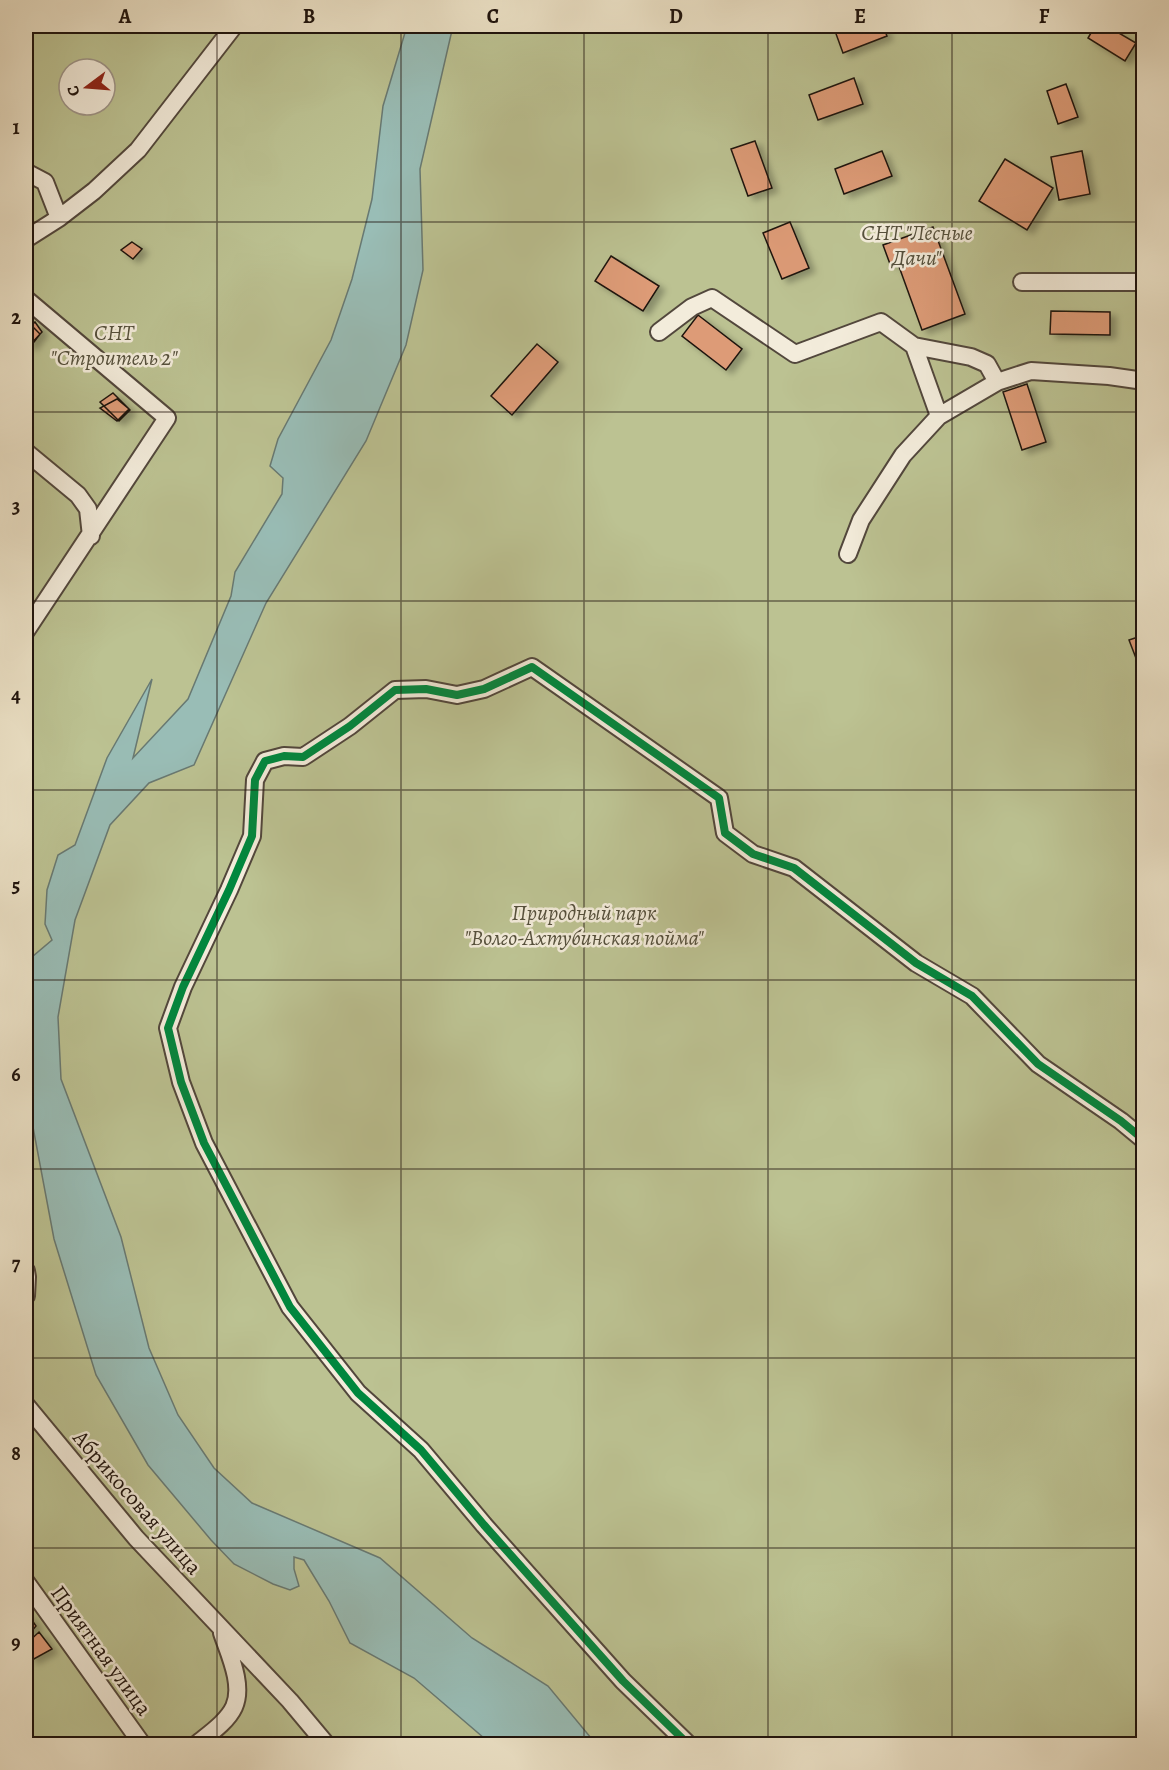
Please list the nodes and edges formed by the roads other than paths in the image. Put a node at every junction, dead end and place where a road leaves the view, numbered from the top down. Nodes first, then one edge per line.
1 (234, 26) edge
2 (26, 172) edge
3 (59, 218) junction
4 (26, 239) edge
5 (1022, 282) dead end
6 (1143, 282) edge
7 (26, 299) edge
8 (659, 332) dead end
9 (914, 346) junction
10 (1143, 381) edge
11 (997, 382) junction
12 (939, 416) junction
13 (26, 452) edge
14 (91, 536) junction
15 (848, 554) dead end
16 (27, 622) edge
17 (1143, 1140) edge
18 (26, 1271) edge
19 (26, 1296) edge
20 (26, 1405) edge
21 (26, 1582) edge
22 (220, 1626) junction
23 (142, 1744) edge
24 (197, 1744) edge
25 (326, 1744) edge
26 (688, 1744) edge

1 - 3 street
2 - 3 street
3 - 4 street
5 - 6 street
7 - 14 street
8 - 9 street
9 - 11 street
9 - 12 street
10 - 11 street
11 - 12 street
12 - 15 street
13 - 14 street
14 - 16 street
17 - 26 street
18 - 19 street
20 - 22 street, Абрикосовая улица
21 - 23 street, Приятная улица
22 - 24 street
22 - 25 street, Абрикосовая улица

